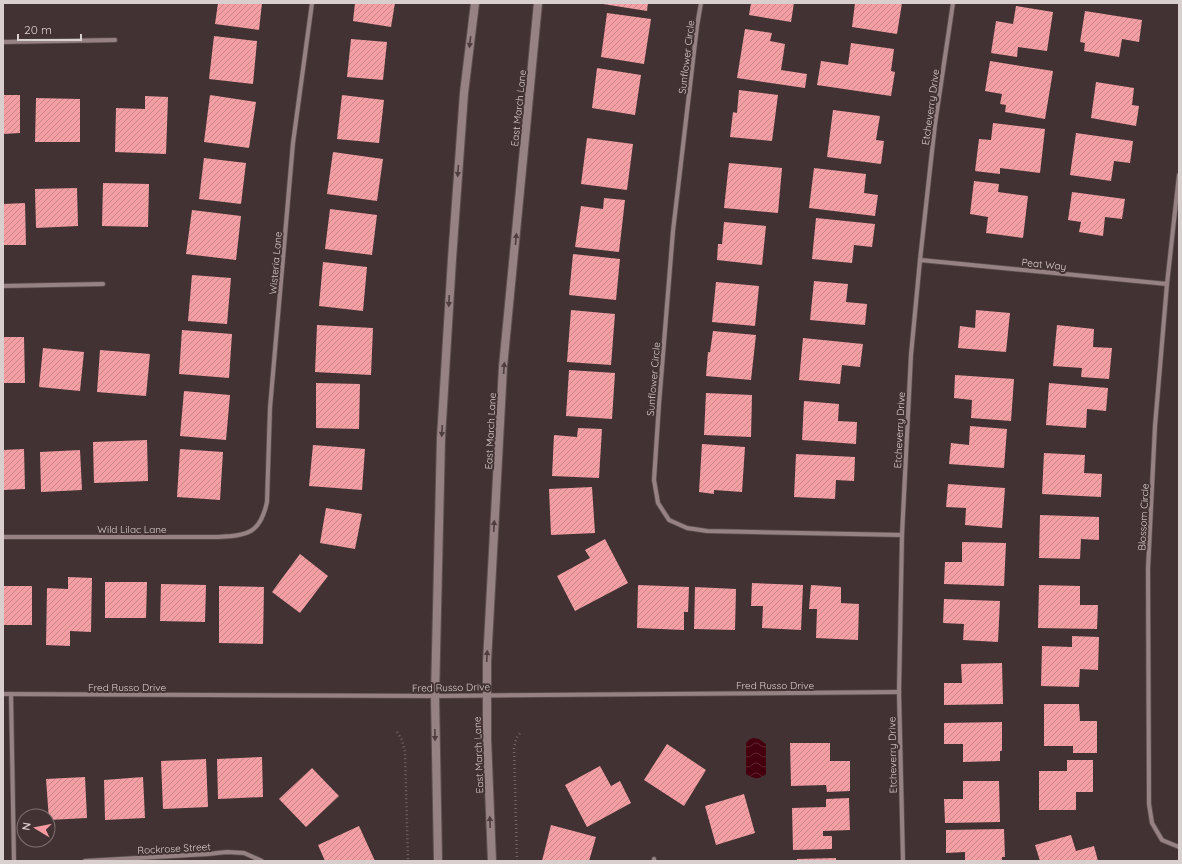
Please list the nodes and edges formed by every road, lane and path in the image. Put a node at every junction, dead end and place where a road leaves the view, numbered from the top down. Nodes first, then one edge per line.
1 (312, 3) edge
2 (475, 3) edge
3 (538, 3) edge
4 (701, 3) edge
5 (953, 3) edge
6 (115, 40) dead end
7 (3, 42) edge
8 (1179, 175) edge
9 (920, 260) junction
10 (104, 284) dead end
11 (1166, 284) junction
12 (3, 286) edge
13 (259, 525) joint
14 (902, 535) junction
15 (3, 536) edge
16 (899, 692) junction
17 (3, 694) edge
18 (11, 694) junction
19 (487, 695) junction
20 (435, 696) junction
21 (398, 732) dead end
22 (520, 733) dead end
23 (1179, 847) edge
24 (14, 861) edge
25 (85, 861) edge
26 (262, 861) edge
27 (408, 861) edge
28 (438, 861) edge
29 (492, 861) edge
30 (517, 861) edge
31 (903, 861) edge

1 - 13 street, Wisteria Lane
2 -> 20 main road
19 -> 3 main road, East March Lane
4 - 14 street, Sunflower Circle
5 - 9 street, Etcheverry Drive
6 - 7 street
8 - 11 street, Blossom Circle
9 - 11 street, Peat Way
9 - 14 street, Etcheverry Drive
10 - 12 street
11 - 23 street, Blossom Circle
13 - 15 street, Wild Lilac Lane
14 - 16 street, Etcheverry Drive
16 - 19 street, Fred Russo Drive
16 - 31 street, Etcheverry Drive
17 - 18 street, Fred Russo Drive
18 - 20 street, Fred Russo Drive
18 - 24 street
19 - 20 street, Fred Russo Drive
29 -> 19 main road, East March Lane
20 -> 28 main road
21 - 27 path
22 - 30 path
25 - 26 street, Rockrose Street

